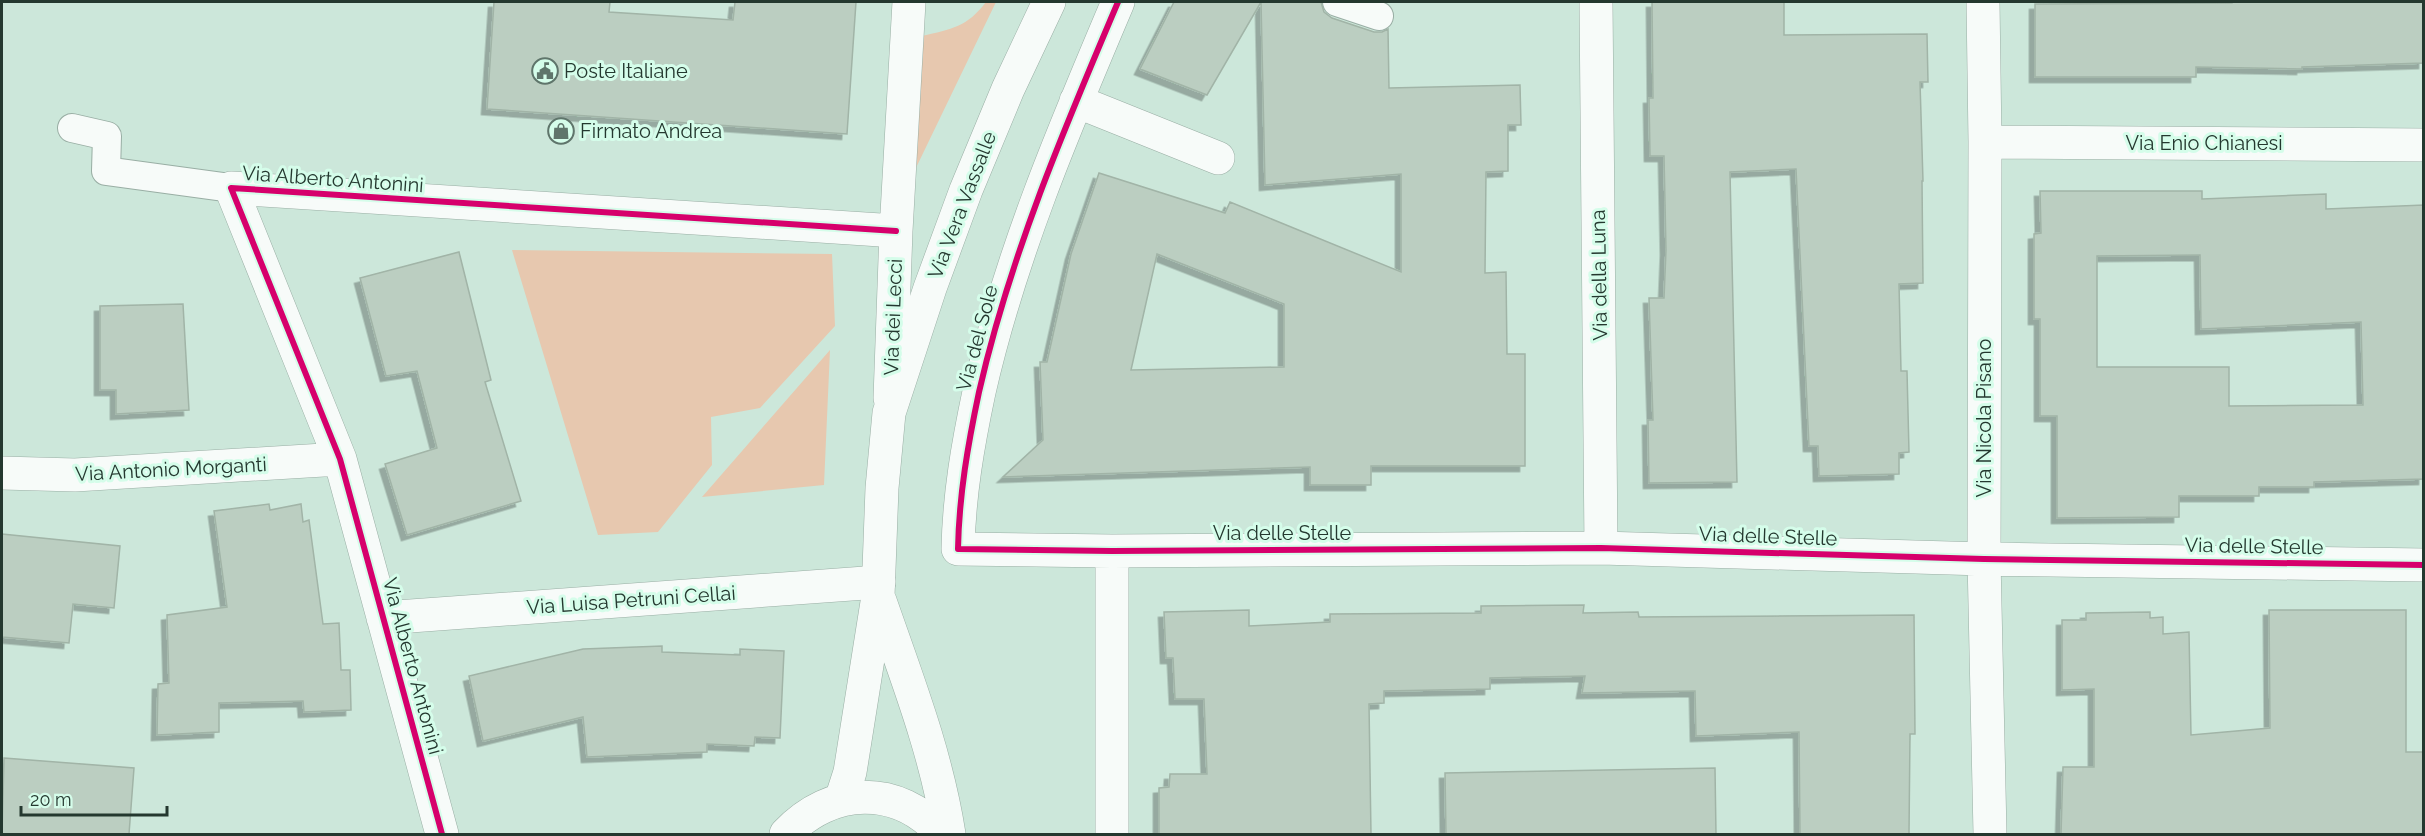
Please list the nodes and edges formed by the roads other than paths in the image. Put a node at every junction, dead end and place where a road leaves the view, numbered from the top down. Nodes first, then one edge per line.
1 (909, 2) edge
2 (1049, 2) edge
3 (1118, 2) edge
4 (1337, 2) edge
5 (1596, 2) edge
6 (1983, 2) edge
7 (1379, 16) dead end
8 (1076, 101) junction
9 (72, 128) dead end
10 (1985, 142) junction
11 (2424, 145) edge
12 (1218, 158) dead end
13 (231, 188) junction
14 (896, 231) junction
15 (889, 413) junction
16 (340, 459) junction
17 (2, 473) edge
18 (1601, 548) junction
19 (1112, 551) junction
20 (1984, 559) junction
21 (2424, 565) edge
22 (878, 589) junction
23 (383, 618) junction
24 (841, 800) junction
25 (442, 834) edge
26 (786, 834) edge
27 (942, 834) edge
28 (949, 834) edge
29 (1112, 834) edge
30 (1990, 834) edge

1 - 14 street, Via dei Lecci
2 - 15 street, Via Vera Vassalle
3 - 8 street, Via del Sole
4 - 7 lane
5 - 18 street, Via della Luna
6 - 10 street, Via Nicola Pisano
8 - 12 street
8 - 19 street, Via del Sole
9 - 13 lane
10 - 11 street, Via Enio Chianesi
10 - 20 street, Via Nicola Pisano
13 - 14 street, Via Alberto Antonini
13 - 16 street, Via Alberto Antonini
14 - 15 street, Via dei Lecci
15 - 22 street, Via dei Lecci
16 - 17 street, Via Antonio Morganti
16 - 23 street, Via Alberto Antonini
18 - 19 street, Via delle Stelle
18 - 20 street, Via delle Stelle
19 - 29 street
20 - 21 street, Via delle Stelle
20 - 30 street, Via Nicola Pisano
22 - 23 street, Via Luisa Petruni Cellai
22 - 24 street, Via dei Lecci
22 - 28 street, Via dei Lecci
23 - 25 street, Via Alberto Antonini
24 - 26 street
24 - 27 street

